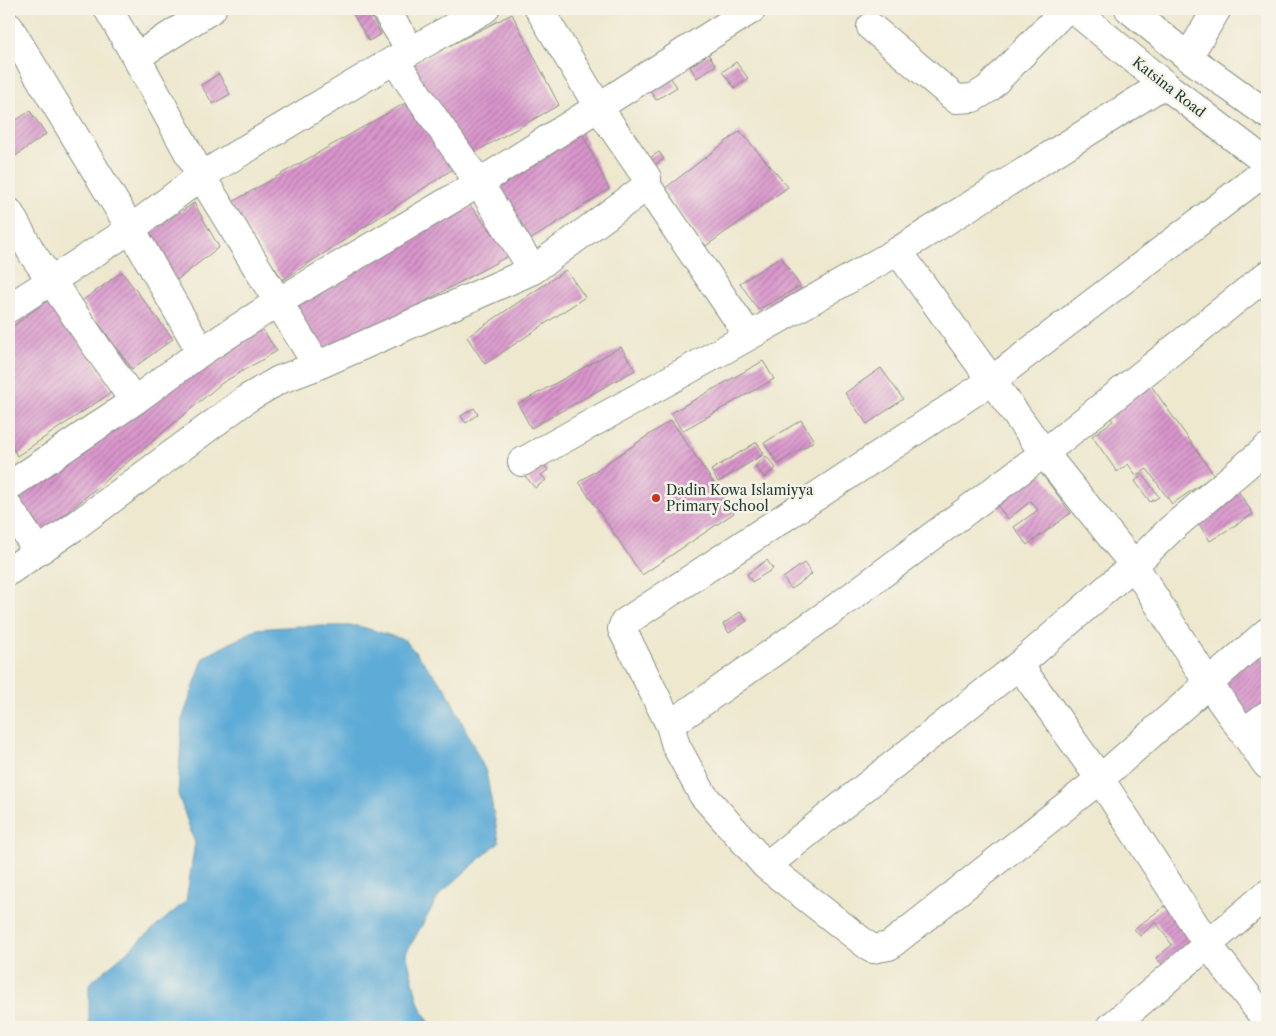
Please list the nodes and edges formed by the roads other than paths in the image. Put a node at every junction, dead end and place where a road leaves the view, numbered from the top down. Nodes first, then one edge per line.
1 (108, 9) edge
2 (212, 9) edge
3 (385, 9) edge
4 (485, 9) edge
5 (539, 9) edge
6 (752, 9) edge
7 (1066, 9) edge
8 (1073, 9) edge
9 (1129, 9) edge
10 (1217, 9) edge
11 (9, 27) edge
12 (871, 27) dead end
13 (403, 56) junction
14 (136, 57) junction
15 (1188, 57) junction
16 (1164, 84) junction
17 (599, 108) junction
18 (1267, 114) edge
19 (1267, 163) edge
20 (1267, 170) edge
21 (201, 176) junction
22 (479, 183) junction
23 (647, 186) junction
24 (9, 212) edge
25 (131, 229) junction
26 (898, 251) junction
27 (533, 270) junction
28 (1267, 275) edge
29 (50, 281) junction
30 (278, 302) junction
31 (9, 308) edge
32 (749, 336) junction
33 (201, 352) junction
34 (314, 366) junction
35 (991, 381) junction
36 (134, 401) junction
37 (1267, 448) edge
38 (1044, 453) junction
39 (522, 462) dead end
40 (13, 473) edge
41 (9, 508) edge
42 (38, 551) junction
43 (1134, 565) junction
44 (9, 571) edge
45 (1267, 632) edge
46 (1018, 665) junction
47 (1208, 683) junction
48 (1267, 715) edge
49 (670, 725) junction
50 (1244, 732) junction
51 (1267, 765) edge
52 (1100, 779) junction
53 (766, 866) junction
54 (1267, 894) edge
55 (1208, 944) junction
56 (1267, 1021) edge
57 (1112, 1027) edge

1 - 14 main road
2 - 14 main road
3 - 13 main road
4 - 13 main road
5 - 17 main road
6 - 17 main road
7 - 12 main road
8 - 16 main road, Katsina Road
9 - 15 main road
10 - 15 main road
11 - 25 main road
13 - 21 main road
13 - 22 main road
14 - 21 main road
15 - 18 main road
16 - 19 main road, Katsina Road
16 - 26 main road
17 - 22 main road
17 - 23 main road
20 - 35 main road
21 - 25 main road
21 - 30 main road
22 - 27 main road
22 - 30 main road
23 - 27 main road
23 - 32 main road
24 - 29 main road
25 - 29 main road
25 - 33 main road
26 - 32 main road
26 - 35 main road
27 - 34 main road
28 - 38 main road
29 - 31 main road
29 - 36 main road
30 - 33 main road
30 - 34 main road
32 - 39 main road
33 - 36 main road
34 - 42 main road
35 - 38 main road
35 - 49 main road
36 - 40 main road
37 - 43 main road
38 - 43 main road
38 - 49 main road
41 - 42 main road
42 - 44 main road
43 - 46 main road
43 - 47 main road
45 - 47 main road
46 - 52 main road
46 - 53 main road
47 - 50 main road
47 - 52 main road
48 - 50 main road
49 - 53 main road
50 - 51 main road
52 - 53 main road
52 - 55 main road
54 - 55 main road
55 - 56 main road
55 - 57 main road

